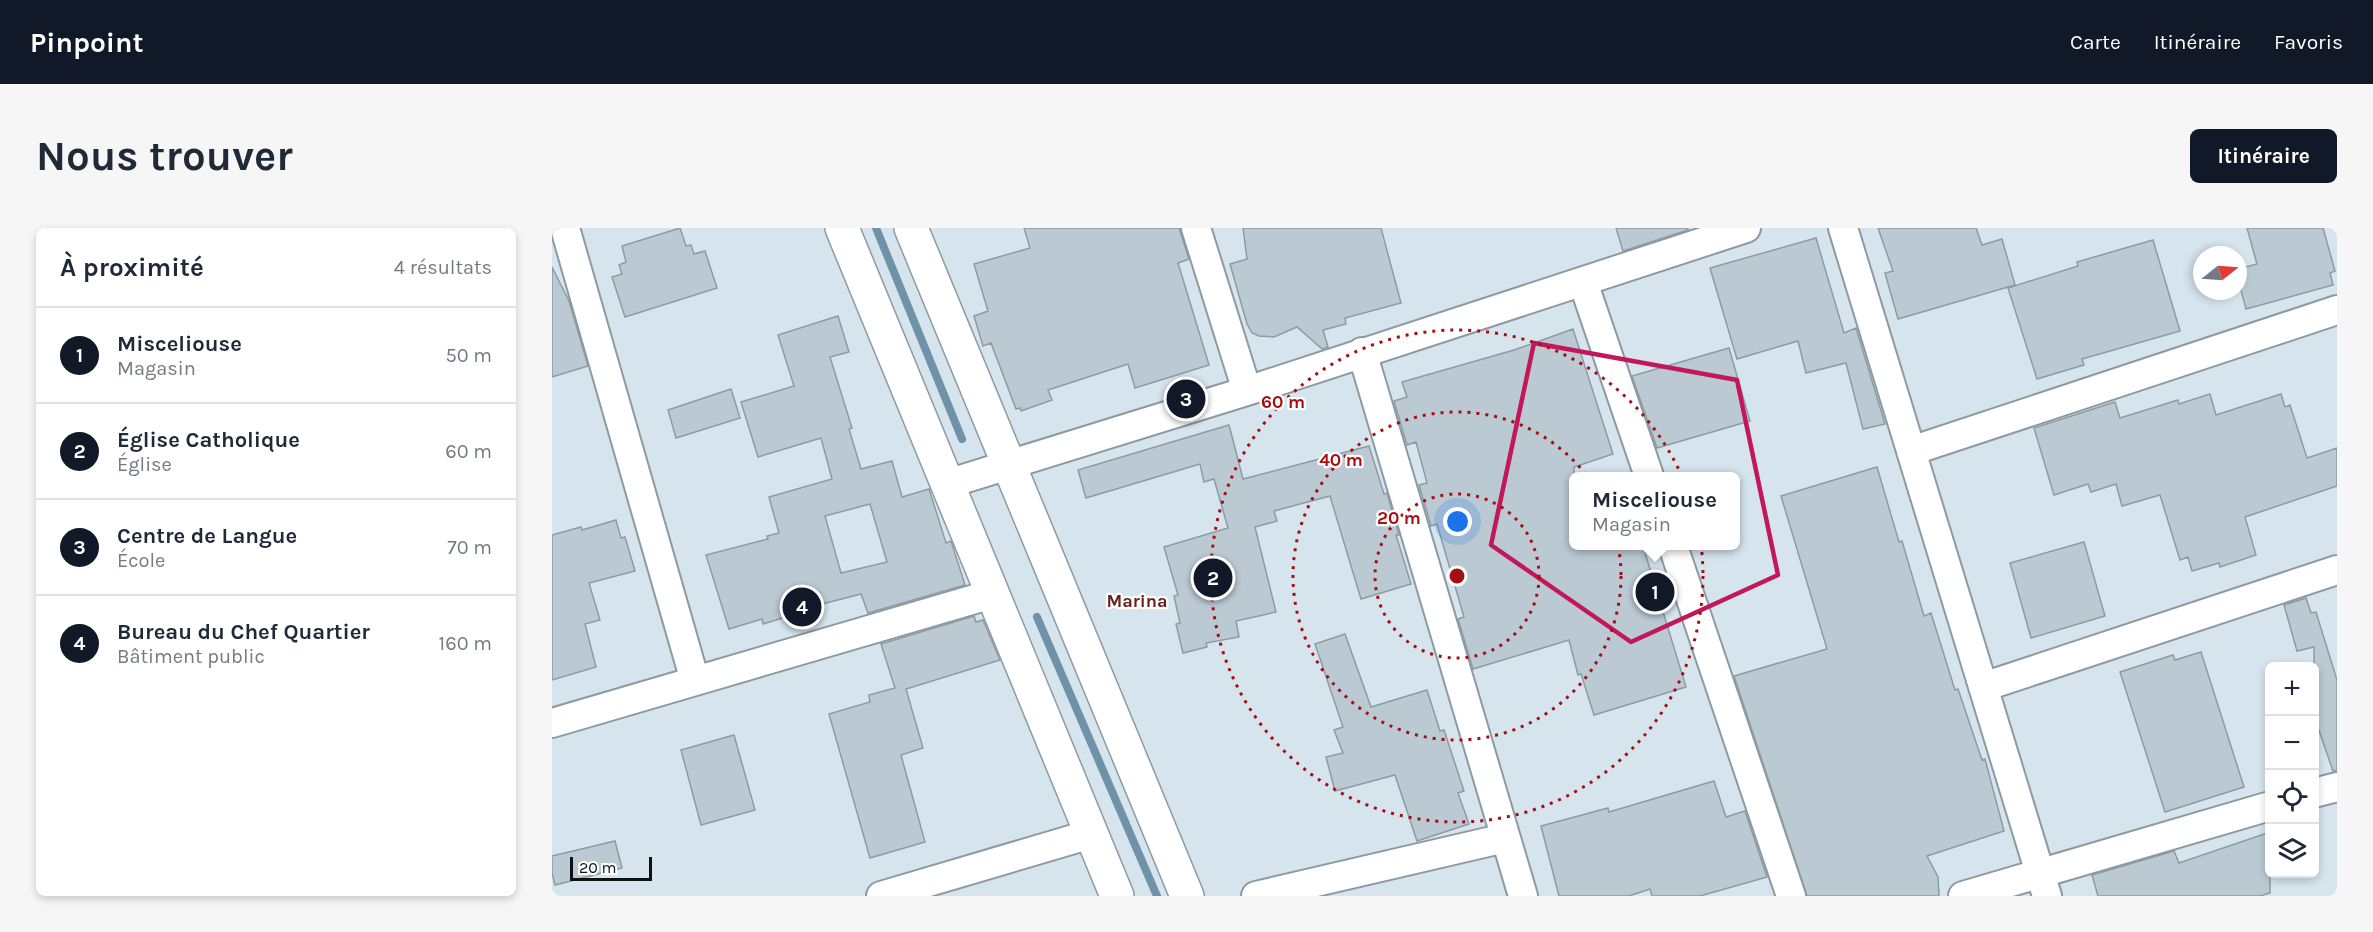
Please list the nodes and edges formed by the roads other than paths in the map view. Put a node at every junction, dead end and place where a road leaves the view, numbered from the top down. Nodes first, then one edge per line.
1 (565, 228) edge
2 (842, 228) edge
3 (911, 228) edge
4 (1196, 228) edge
5 (1746, 228) edge
6 (1843, 228) edge
7 (1583, 282) junction
8 (2337, 310) edge
9 (1362, 352) junction
10 (1247, 391) junction
11 (1911, 451) junction
12 (1008, 465) junction
13 (1647, 472) edge
14 (947, 484) junction
15 (1673, 550) edge
16 (2337, 570) edge
17 (992, 594) junction
18 (695, 681) junction
19 (1983, 687) junction
20 (552, 723) edge
21 (2337, 787) edge
22 (2319, 792) edge
23 (2265, 808) edge
24 (1091, 834) junction
25 (1506, 838) junction
26 (2044, 884) edge
27 (881, 896) edge
28 (1117, 896) edge
29 (1187, 896) edge
30 (1256, 896) edge
31 (1522, 896) edge
32 (1791, 896) edge
33 (1963, 896) edge

1 - 18 street
2 - 14 street
3 - 12 street
4 - 10 street
5 - 7 street
6 - 11 street
7 - 9 street
7 - 13 street
8 - 11 street
9 - 10 street
9 - 25 street
10 - 12 street
11 - 19 street
12 - 14 street
12 - 29 street
14 - 17 street
15 - 32 street
16 - 19 street
17 - 18 street
17 - 24 street
18 - 20 street
19 - 26 street
21 - 22 street
23 - 26 street
24 - 27 street
24 - 28 street
25 - 30 street
25 - 31 street
26 - 33 street

